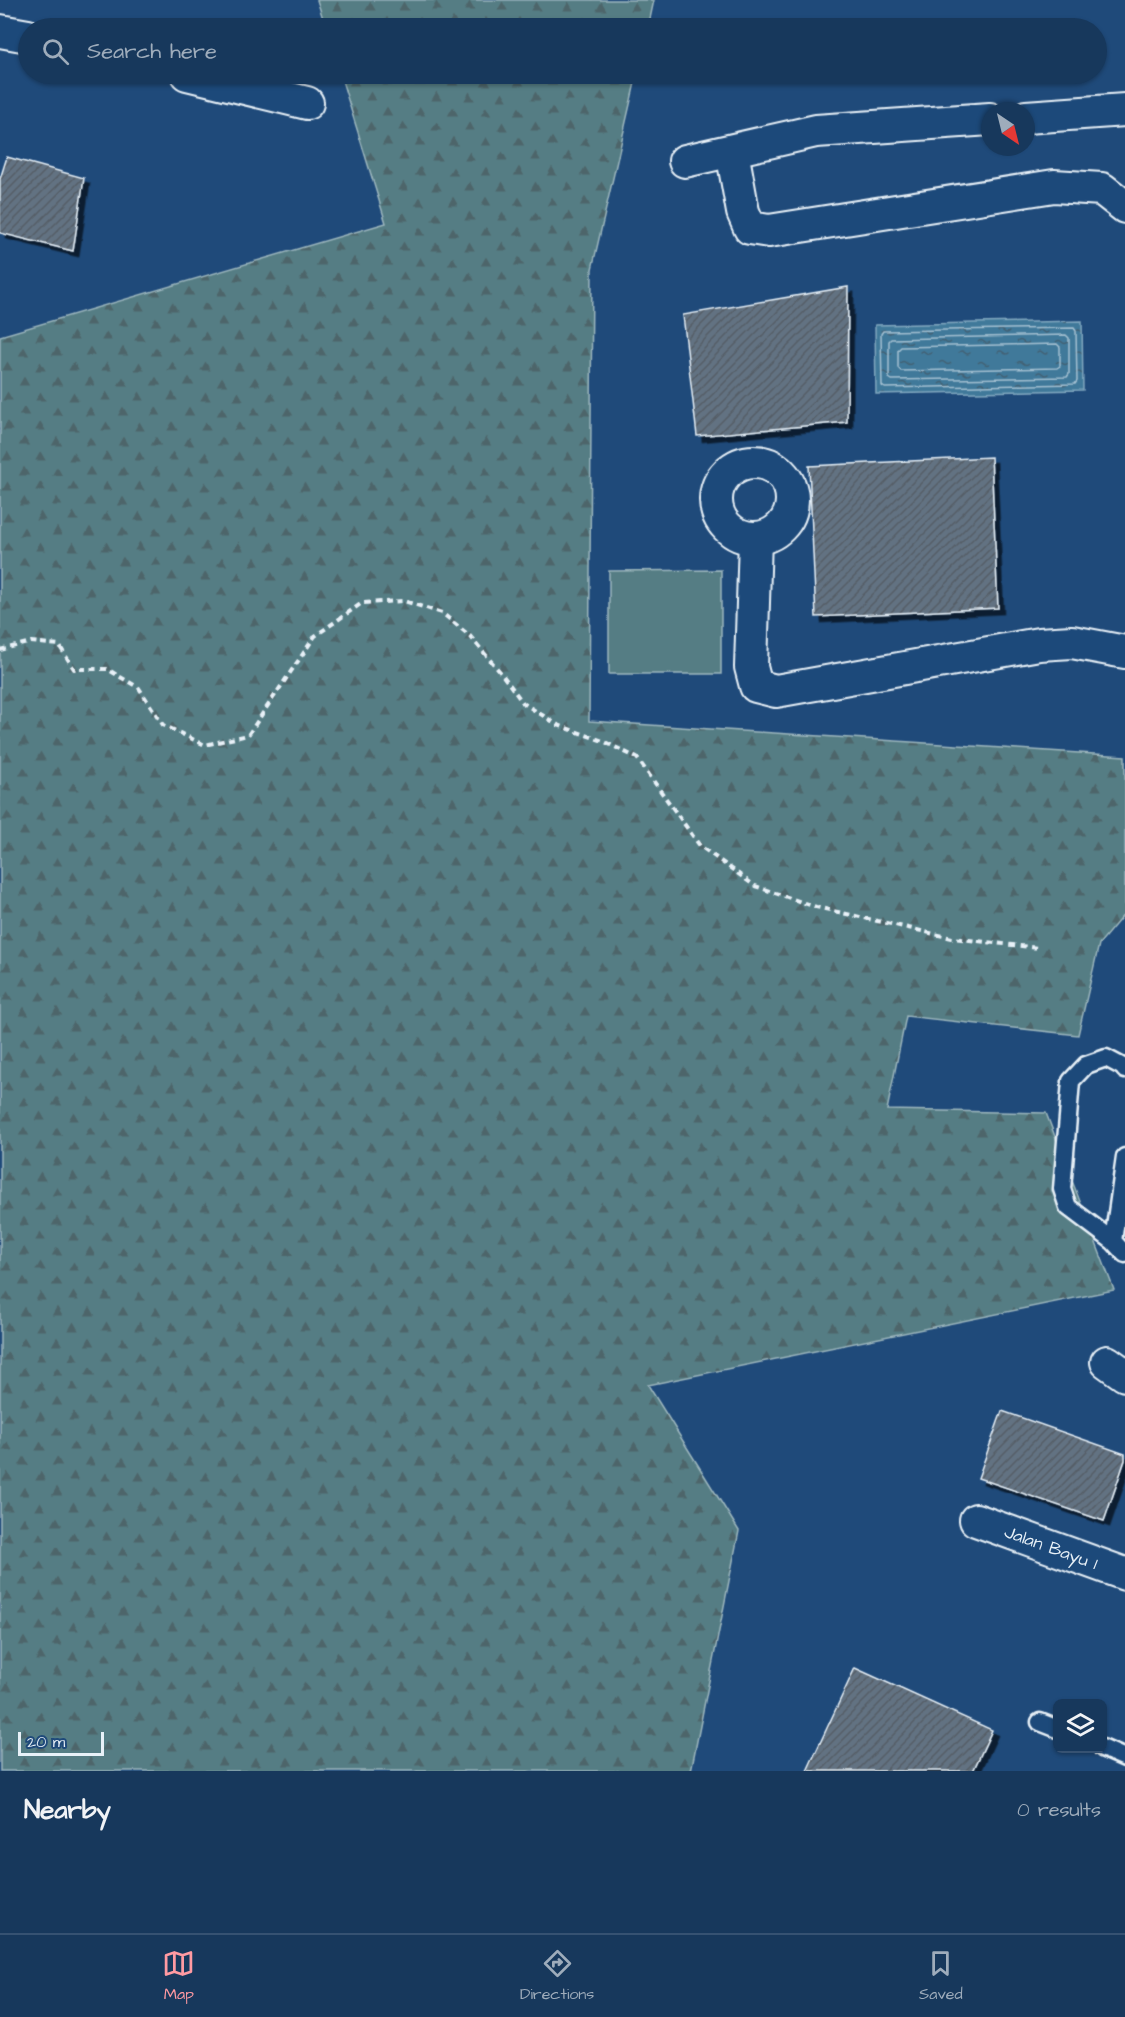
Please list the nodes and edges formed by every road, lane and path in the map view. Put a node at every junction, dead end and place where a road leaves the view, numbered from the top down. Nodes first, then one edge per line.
1 (0, 31) edge
2 (18, 34) edge
3 (228, 84) edge
4 (307, 103) dead end
5 (1125, 110) edge
6 (1035, 116) edge
7 (981, 120) edge
8 (732, 151) junction
9 (685, 161) dead end
10 (1125, 207) edge
11 (755, 538) dead end
12 (0, 650) edge
13 (1125, 652) edge
14 (1038, 948) dead end
15 (1125, 1070) edge
16 (1125, 1157) edge
17 (1113, 1241) junction
18 (1125, 1254) edge
19 (976, 1520) dead end
20 (1125, 1574) edge
21 (1040, 1722) dead end
22 (1053, 1727) edge
23 (1107, 1750) edge
24 (1125, 1758) edge

1 - 2 street
3 - 4 street
5 - 6 street
7 - 8 street
8 - 9 street
8 - 10 street
11 - 13 street
12 - 14 path
15 - 17 lane
16 - 17 lane
17 - 18 lane
19 - 20 street, Jalan Bayu 1
21 - 22 lane
23 - 24 lane

